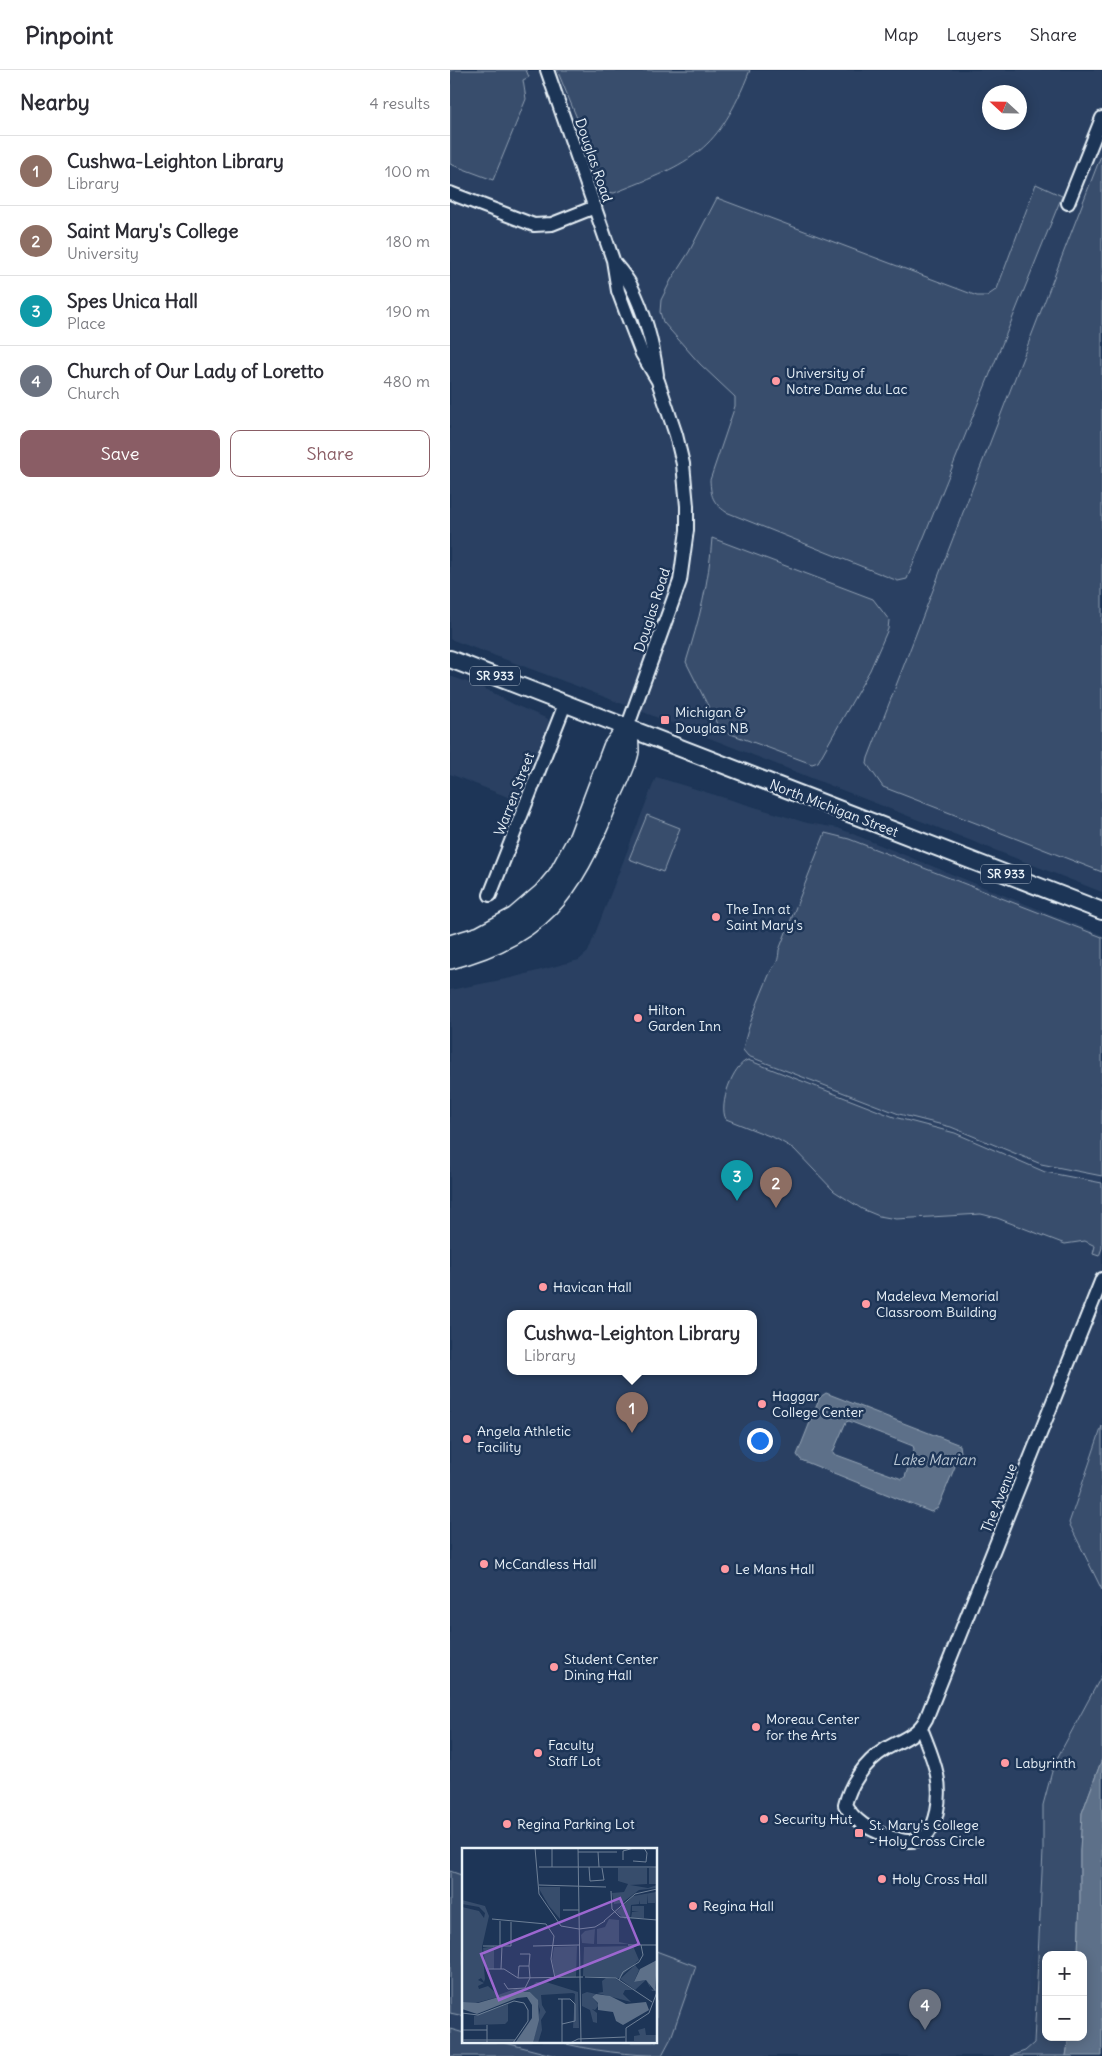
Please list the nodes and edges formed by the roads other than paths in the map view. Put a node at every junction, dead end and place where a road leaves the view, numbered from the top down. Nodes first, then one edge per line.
1 (547, 70) edge
2 (1102, 118) edge
3 (450, 193) edge
4 (1068, 203) dead end
5 (595, 206) junction
6 (450, 659) edge
7 (565, 704) junction
8 (627, 728) junction
9 (490, 896) dead end
10 (1102, 911) edge
11 (450, 945) edge
12 (450, 959) edge
13 (1102, 1279) edge
14 (921, 1728) junction

1 - 5 street, Douglas Road
2 - 4 street
3 - 5 street
5 - 8 street, Douglas Road
6 - 7 main road, SR 933
7 - 8 main road, North Michigan Street / SR 933
7 - 9 street, Warren Street
8 - 10 main road, North Michigan Street / SR 933
8 - 11 highway
8 - 12 highway
13 - 14 street, The Avenue
14 - 14 street

